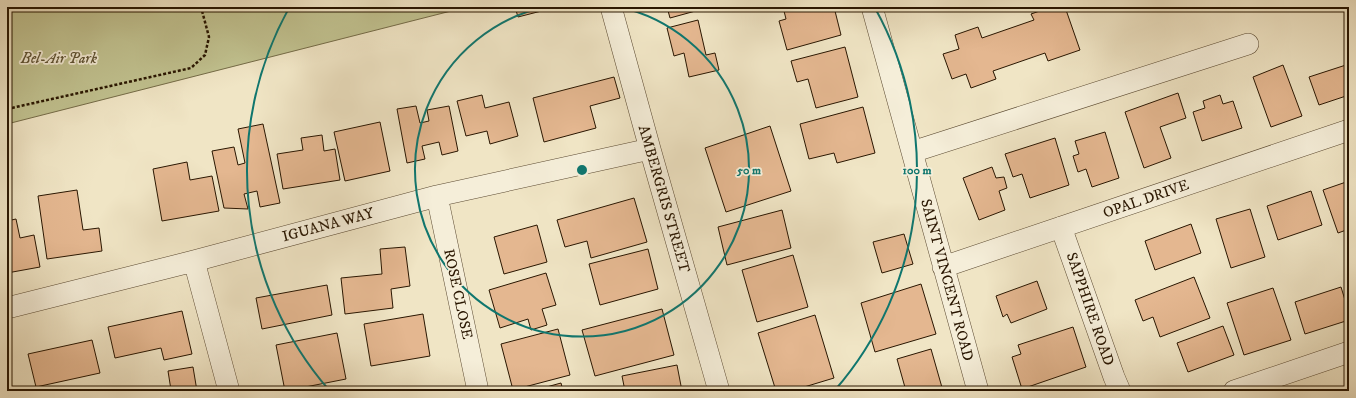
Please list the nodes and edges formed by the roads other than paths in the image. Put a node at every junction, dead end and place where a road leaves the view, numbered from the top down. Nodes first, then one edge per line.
1 (611, 7) edge
2 (872, 7) edge
3 (1248, 44) dead end
4 (1349, 130) edge
5 (650, 149) junction
6 (912, 152) junction
7 (437, 196) junction
8 (1061, 227) junction
9 (194, 261) junction
10 (944, 267) junction
11 (7, 308) edge
12 (1349, 352) edge
13 (229, 391) edge
14 (478, 391) edge
15 (719, 391) edge
16 (978, 391) edge
17 (1120, 391) edge
18 (1234, 391) edge

1 - 5 street, AMBERGRIS STREET
2 - 6 street, SAINT VINCENT ROAD
3 - 6 street
4 - 8 street, OPAL DRIVE
5 - 7 street, IGUANA WAY
5 - 15 street, AMBERGRIS STREET
6 - 10 street, SAINT VINCENT ROAD
7 - 9 street, IGUANA WAY
7 - 14 street, ROSE CLOSE
8 - 10 street, OPAL DRIVE
8 - 17 street, SAPPHIRE ROAD
9 - 11 street, IGUANA WAY
9 - 13 street
10 - 16 street, SAINT VINCENT ROAD
12 - 18 street

